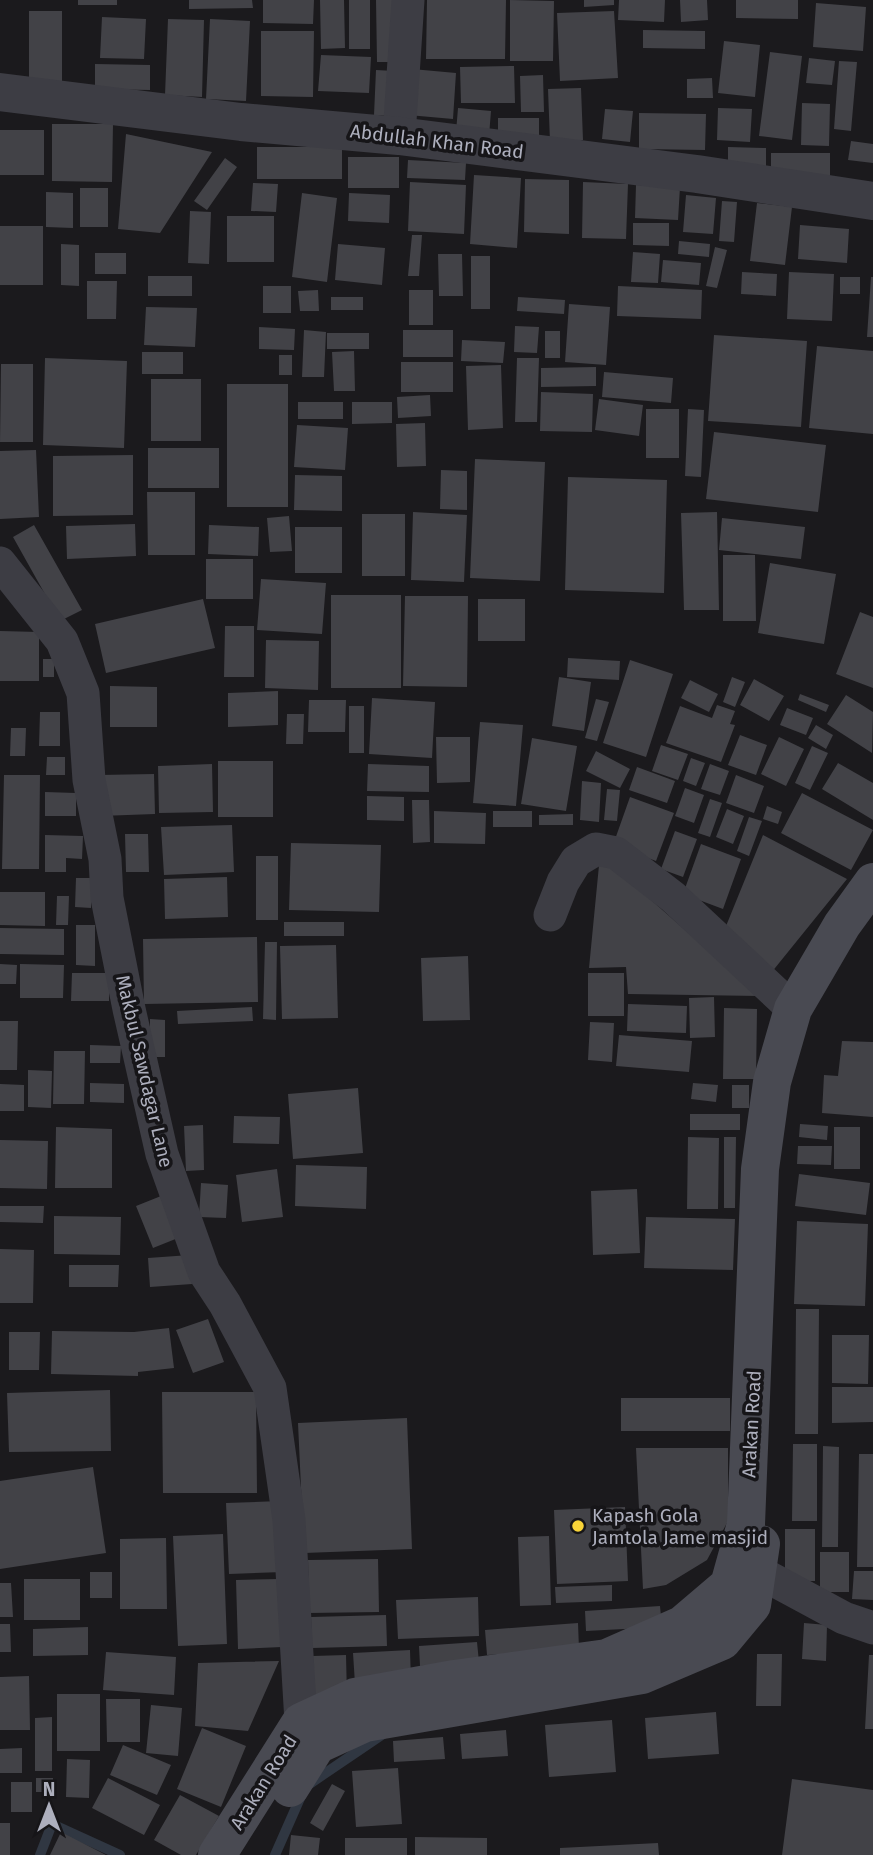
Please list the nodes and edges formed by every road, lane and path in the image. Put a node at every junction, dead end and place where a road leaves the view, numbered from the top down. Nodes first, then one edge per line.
1 (408, 0) edge
2 (0, 92) edge
3 (399, 135) junction
4 (873, 201) edge
5 (0, 563) edge
6 (873, 882) edge
7 (550, 915) dead end
8 (873, 918) edge
9 (793, 1009) junction
10 (757, 1570) junction
11 (873, 1628) edge
12 (309, 1733) junction
13 (217, 1855) edge
14 (246, 1855) edge

1 - 3 street
2 - 3 street, Abdullah Khan Road
3 - 4 street, Abdullah Khan Road
5 - 12 street, Makbul Sawdagar Lane
6 - 9 main road, Arakan Road
7 - 9 street
8 - 10 main road, Arakan Road
9 - 12 main road, Arakan Road
10 - 11 street
10 - 12 main road, Arakan Road
12 - 13 main road, Arakan Road
12 - 14 main road, Arakan Road

